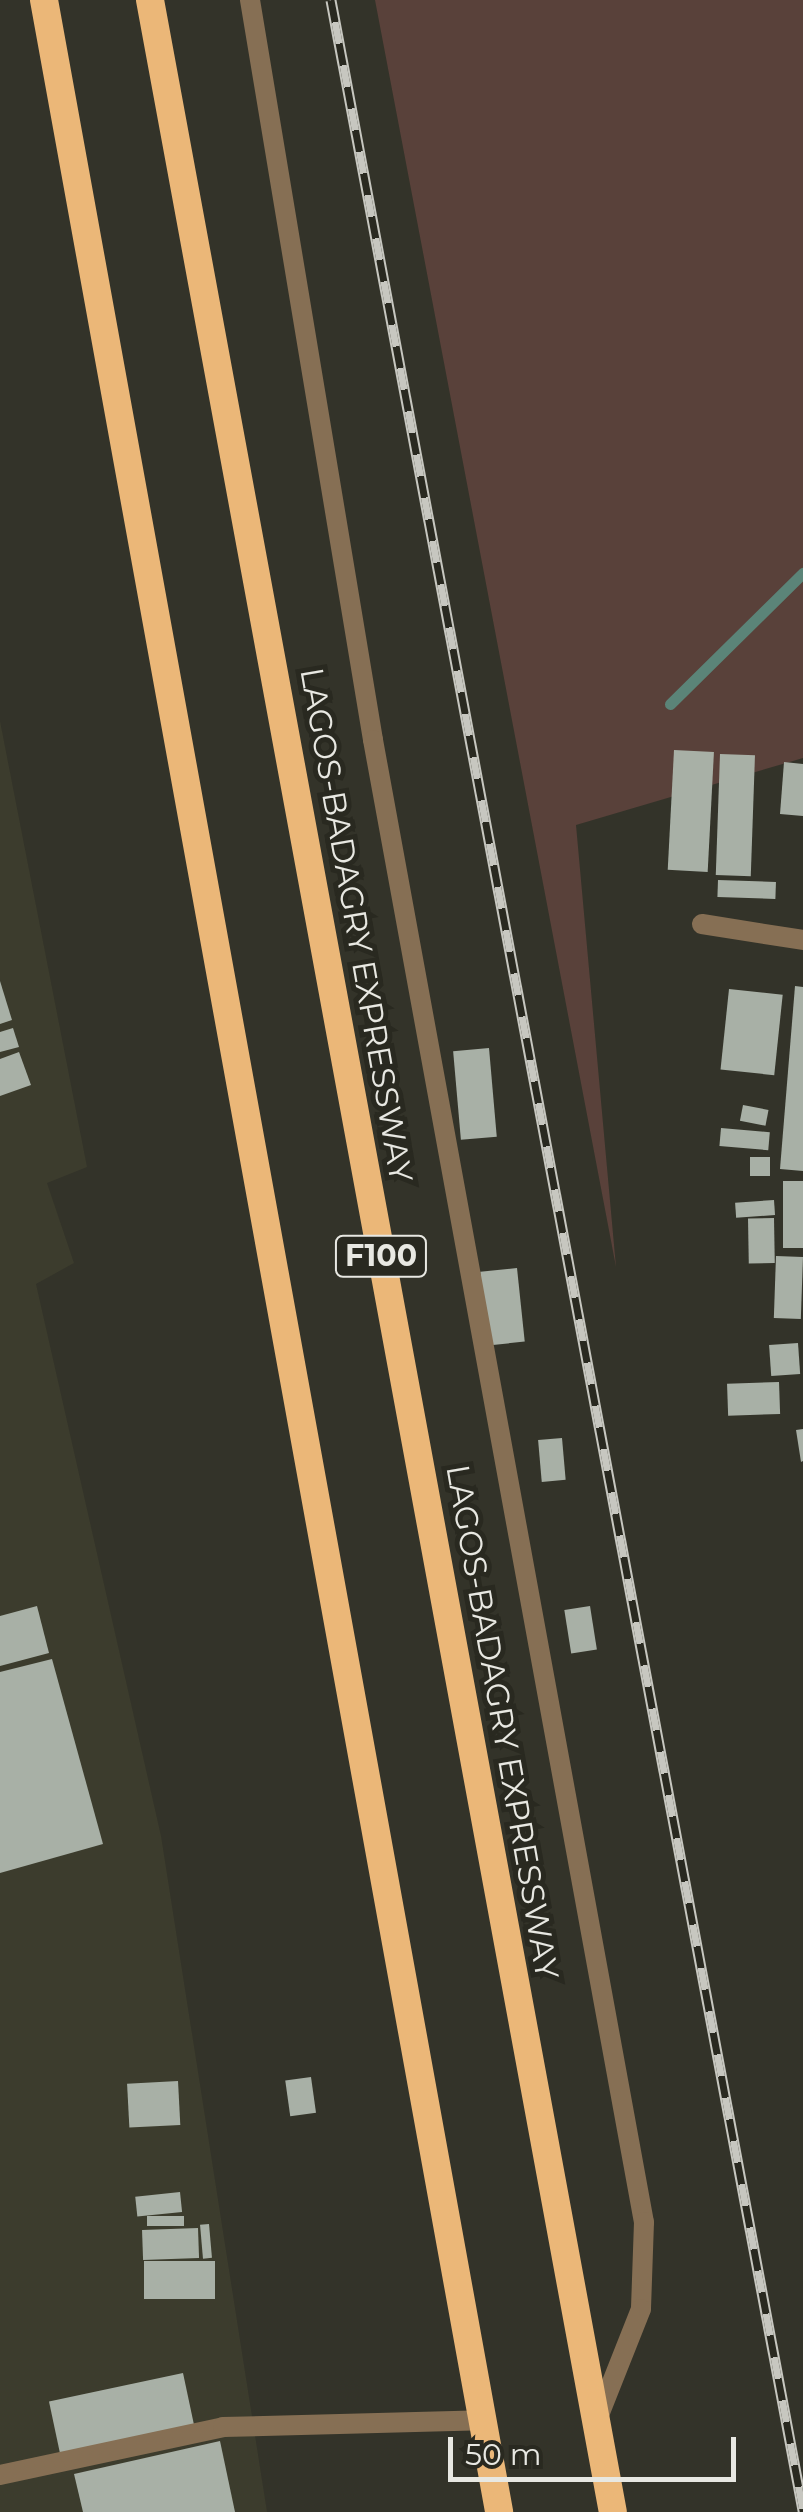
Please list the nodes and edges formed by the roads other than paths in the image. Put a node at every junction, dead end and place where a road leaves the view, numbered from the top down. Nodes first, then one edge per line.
1 (44, 0) edge
2 (150, 0) edge
3 (250, 0) edge
4 (702, 924) dead end
5 (803, 940) edge
6 (482, 2420) junction
7 (596, 2424) junction
8 (0, 2476) edge
9 (499, 2512) edge
10 (613, 2512) edge

1 - 6 highway
2 - 7 highway, LAGOS-BADAGRY EXPRESSWAY / F100
3 - 7 street
4 - 5 street
6 - 8 street
6 - 9 highway
7 - 10 highway, LAGOS-BADAGRY EXPRESSWAY / F100

